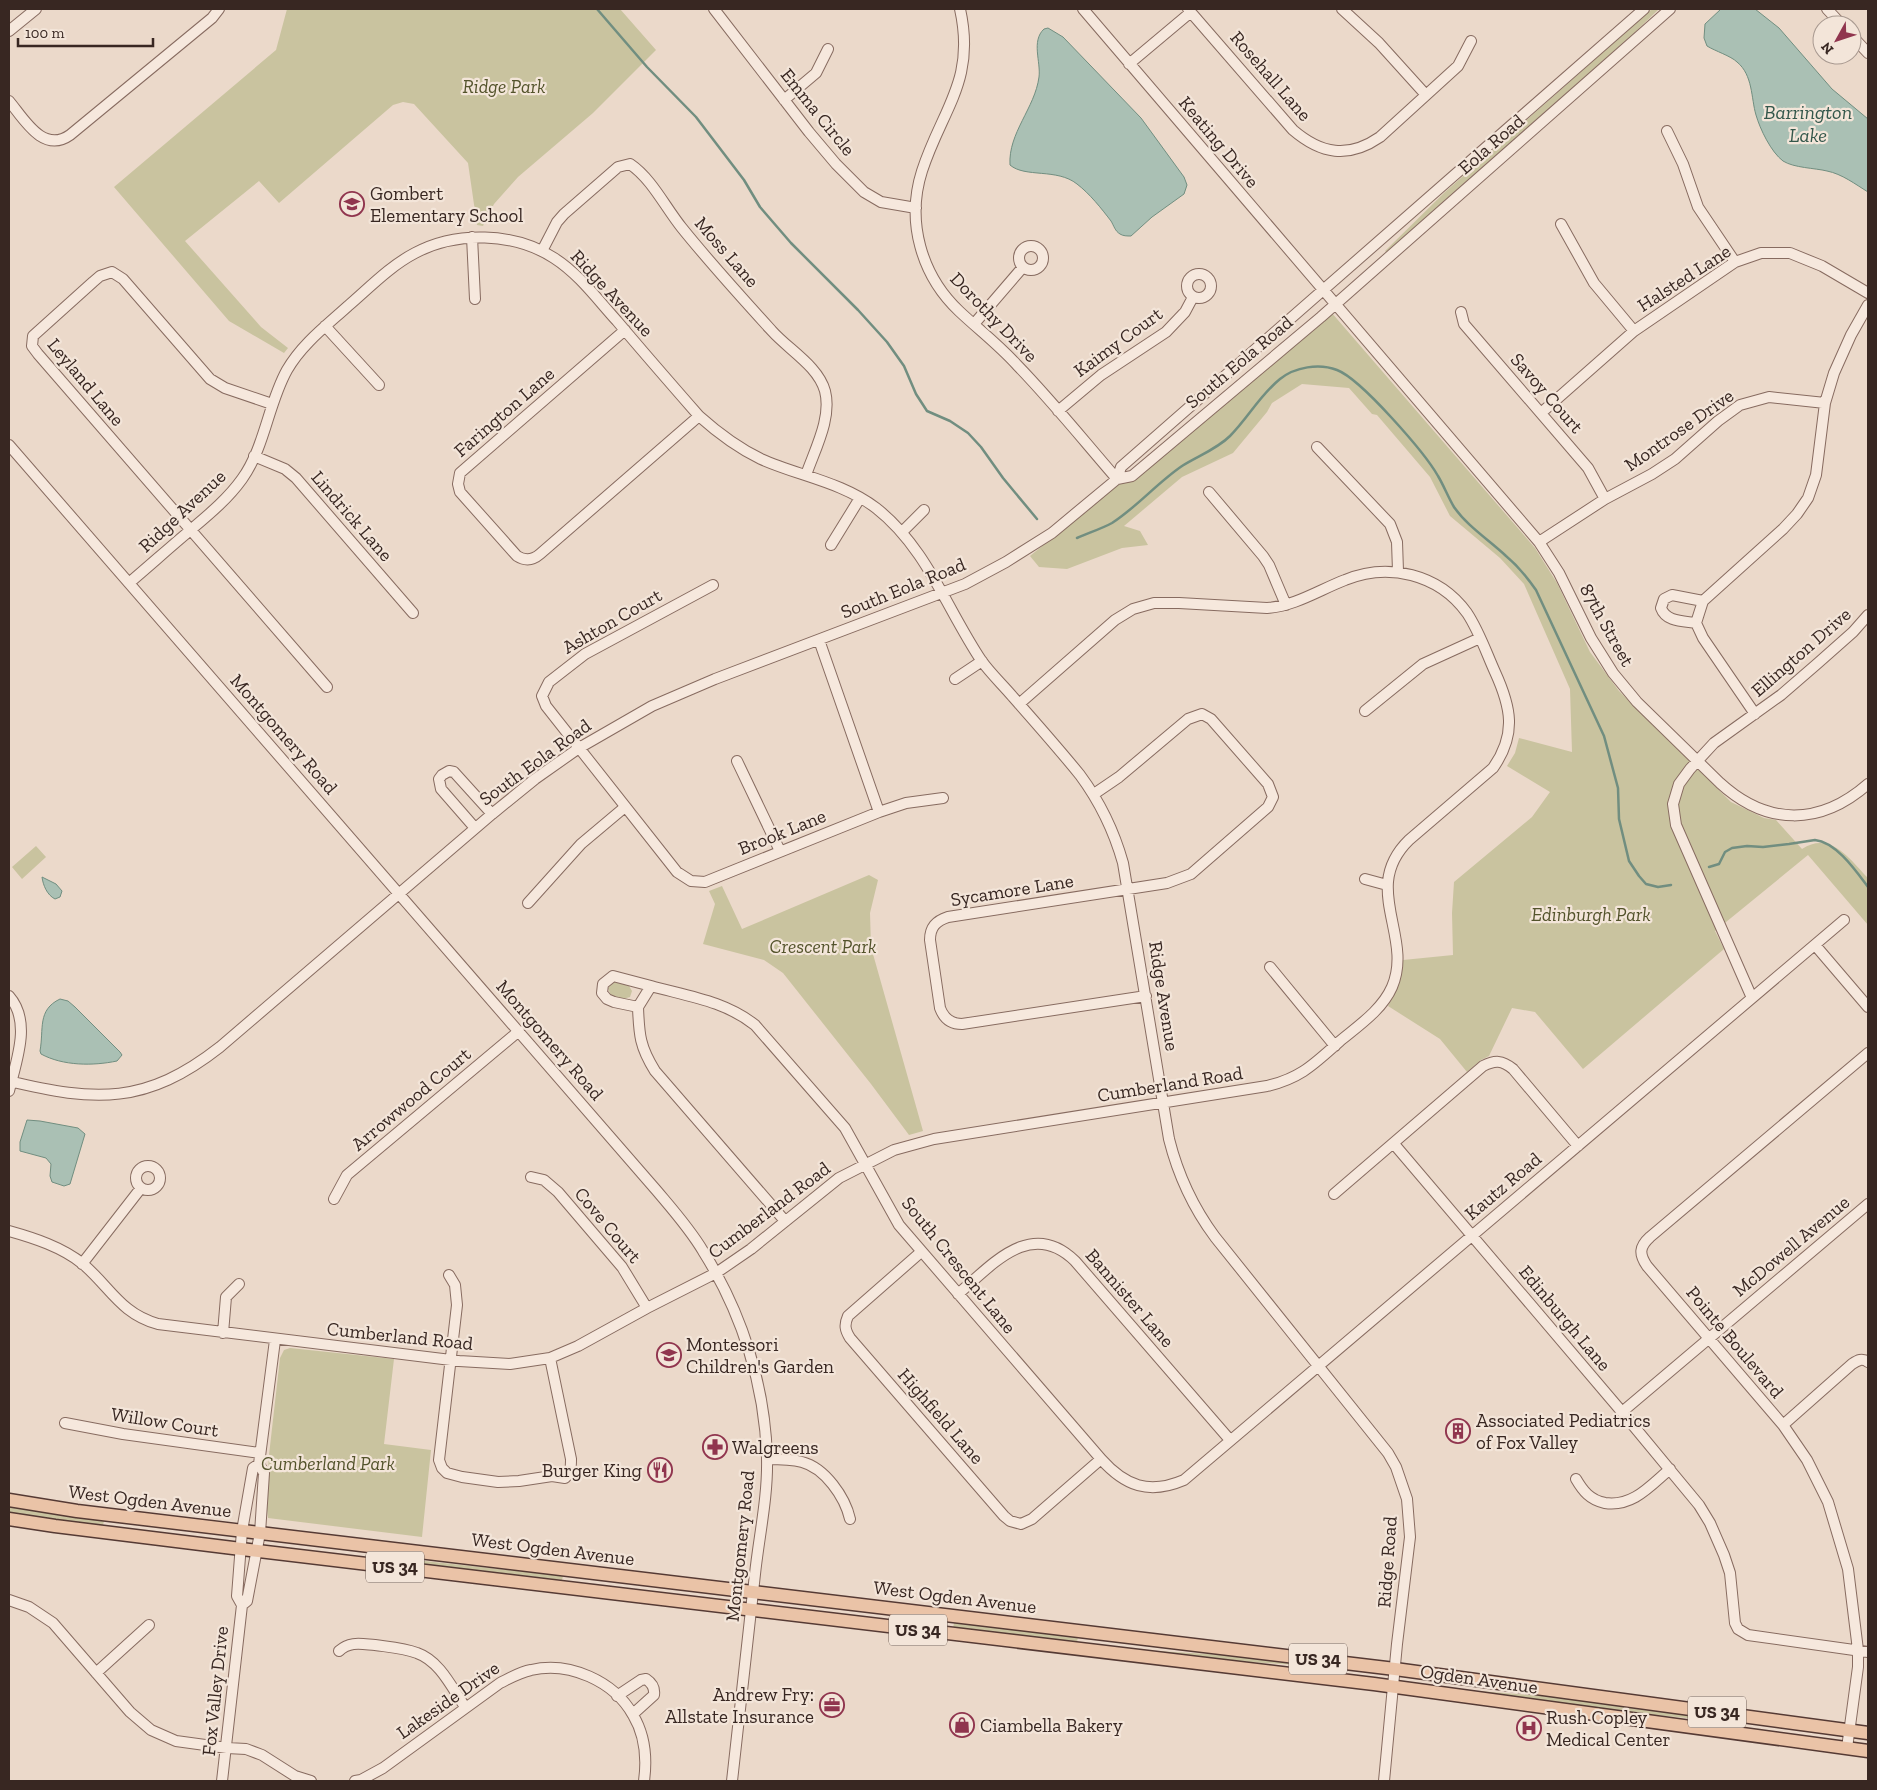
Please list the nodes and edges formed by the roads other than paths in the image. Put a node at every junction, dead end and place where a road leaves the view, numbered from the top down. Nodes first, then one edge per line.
1 (36, 9) edge
2 (219, 9) edge
3 (714, 9) edge
4 (960, 9) edge
5 (1083, 9) edge
6 (1342, 9) edge
7 (1644, 9) edge
8 (1670, 9) edge
9 (1190, 10) edge
10 (9, 31) edge
11 (1471, 41) dead end
12 (828, 49) dead end
13 (1129, 64) junction
14 (1426, 95) junction
15 (784, 100) junction
16 (9, 101) edge
17 (1667, 131) dead end
18 (916, 208) junction
19 (1560, 224) dead end
20 (472, 237) junction
21 (542, 251) junction
22 (1735, 262) junction
23 (1023, 268) dead end
24 (1868, 292) edge
25 (1193, 297) dead end
26 (1329, 298) junction
27 (475, 299) dead end
28 (1868, 305) edge
29 (1460, 312) dead end
30 (974, 324) junction
31 (325, 326) junction
32 (625, 330) junction
33 (1634, 331) junction
34 (379, 385) dead end
35 (1825, 403) junction
36 (272, 404) junction
37 (1058, 411) junction
38 (1541, 413) junction
39 (699, 416) junction
40 (9, 444) edge
41 (1317, 447) dead end
42 (254, 456) junction
43 (806, 475) junction
44 (1117, 479) junction
45 (1209, 492) dead end
46 (860, 498) junction
47 (1605, 499) junction
48 (924, 510) dead end
49 (190, 530) junction
50 (902, 532) junction
51 (1539, 542) junction
52 (831, 545) dead end
53 (1398, 571) junction
54 (129, 583) junction
55 (713, 585) dead end
56 (942, 593) junction
57 (1703, 600) junction
58 (1286, 605) junction
59 (413, 613) dead end
60 (1868, 615) edge
61 (1696, 623) junction
62 (1480, 638) junction
63 (818, 640) junction
64 (982, 661) junction
65 (954, 679) dead end
66 (327, 687) dead end
67 (1019, 704) junction
68 (1365, 711) dead end
69 (1755, 714) junction
70 (579, 748) junction
71 (737, 761) dead end
72 (1698, 761) junction
73 (1868, 784) edge
74 (1094, 794) junction
75 (943, 798) dead end
76 (626, 806) junction
77 (879, 812) junction
78 (492, 814) junction
79 (475, 828) junction
80 (780, 852) junction
81 (1365, 879) dead end
82 (1387, 885) junction
83 (1128, 889) junction
84 (399, 894) junction
85 (528, 902) dead end
86 (1844, 920) dead end
87 (1815, 945) junction
88 (1270, 967) dead end
89 (651, 986) junction
90 (9, 996) edge
91 (1146, 996) junction
92 (1752, 998) junction
93 (638, 1007) junction
94 (1868, 1007) edge
95 (519, 1031) junction
96 (1335, 1046) junction
97 (1868, 1053) edge
98 (9, 1085) edge
99 (1163, 1103) junction
100 (1394, 1144) junction
101 (1578, 1146) junction
102 (866, 1164) junction
103 (531, 1177) dead end
104 (141, 1188) dead end
105 (1334, 1194) dead end
106 (334, 1200) dead end
107 (1868, 1204) edge
108 (785, 1221) junction
109 (9, 1231) edge
110 (1472, 1236) junction
111 (921, 1252) junction
112 (82, 1264) junction
113 (716, 1273) junction
114 (449, 1275) dead end
115 (239, 1284) dead end
116 (958, 1294) junction
117 (647, 1308) junction
118 (223, 1334) junction
119 (1709, 1339) junction
120 (275, 1340) junction
121 (550, 1358) junction
122 (450, 1360) junction
123 (1868, 1362) edge
124 (1318, 1366) junction
125 (1622, 1412) junction
126 (65, 1423) dead end
127 (1782, 1424) junction
128 (1230, 1440) junction
129 (259, 1458) junction
130 (767, 1459) junction
131 (1100, 1459) junction
132 (1670, 1469) junction
133 (1576, 1479) dead end
134 (1184, 1480) joint
135 (9, 1500) edge
136 (9, 1519) edge
137 (850, 1519) dead end
138 (242, 1530) junction
139 (260, 1533) junction
140 (241, 1549) junction
141 (257, 1551) junction
142 (753, 1591) junction
143 (9, 1600) edge
144 (242, 1605) junction
145 (751, 1609) junction
146 (149, 1625) dead end
147 (1092, 1632) junction
148 (1085, 1649) junction
149 (1858, 1650) junction
150 (338, 1651) dead end
151 (1868, 1652) edge
152 (1395, 1669) junction
153 (96, 1673) junction
154 (1393, 1687) junction
155 (617, 1696) junction
156 (465, 1707) junction
157 (633, 1714) junction
158 (1850, 1730) junction
159 (1868, 1733) edge
160 (227, 1748) junction
161 (1847, 1748) junction
162 (1868, 1751) edge
163 (222, 1781) edge
164 (311, 1781) edge
165 (355, 1781) edge
166 (644, 1781) edge
167 (732, 1781) edge
168 (1384, 1781) edge

1 - 10 street
2 - 16 street
3 - 15 street, Emma Circle
4 - 18 street, Dorothy Drive
5 - 13 street, Keating Drive
6 - 14 street
7 - 26 street, Eola Road
8 - 26 street, Eola Road
9 - 13 street
9 - 14 street, Rosehall Lane
11 - 14 street, Rosehall Lane
12 - 15 street
13 - 26 street, Keating Drive
15 - 18 street, Emma Circle
17 - 22 street
18 - 30 street, Dorothy Drive
19 - 33 street
20 - 21 street, Ridge Avenue
20 - 27 street
20 - 31 street, Ridge Avenue
21 - 32 street, Ridge Avenue
21 - 43 street, Moss Lane
22 - 24 street, Halsted Lane
22 - 33 street, Halsted Lane
23 - 30 street
25 - 37 street, Kaimy Court
26 - 44 street, South Eola Road
26 - 44 street, South Eola Road
26 - 51 street, 87th Street
28 - 35 street
29 - 38 street, Savoy Court
30 - 37 street, Dorothy Drive
31 - 34 street
31 - 36 street, Ridge Avenue
32 - 39 street, Ridge Avenue
32 - 39 street, Farington Lane
33 - 38 street, Halsted Lane
35 - 47 street, Montrose Drive
35 - 57 street
36 - 42 street, Ridge Avenue
36 - 49 street, Leyland Lane
37 - 44 street, Dorothy Drive
38 - 47 street, Savoy Court
39 - 43 street, Ridge Avenue
40 - 54 street, Montgomery Road
41 - 53 street
42 - 49 street, Ridge Avenue
42 - 59 street, Lindrick Lane
43 - 46 street, Ridge Avenue
44 - 56 street, South Eola Road
45 - 58 street
46 - 50 street, Ridge Avenue
46 - 52 street
47 - 51 street, Montrose Drive
48 - 50 street
49 - 54 street, Ridge Avenue
49 - 66 street, Leyland Lane
50 - 56 street, Ridge Avenue
51 - 72 street, 87th Street
53 - 58 street, Cumberland Road
53 - 62 street, Cumberland Road
54 - 84 street, Montgomery Road
55 - 70 street, Ashton Court
56 - 63 street, South Eola Road
56 - 64 street, Ridge Avenue
57 - 61 street
57 - 61 street
58 - 67 street, Cumberland Road
60 - 69 street, Ellington Drive
61 - 69 street
62 - 68 street
62 - 82 street, Cumberland Road
63 - 70 street, South Eola Road
63 - 77 street
64 - 65 street
64 - 67 street, Ridge Avenue
67 - 74 street, Ridge Avenue
69 - 72 street, Ellington Drive
70 - 76 street, Brook Lane
70 - 78 street, South Eola Road
71 - 80 street
72 - 73 street
72 - 92 street
74 - 83 street, Ridge Avenue
74 - 83 street
75 - 77 street, Brook Lane
76 - 80 street, Brook Lane
76 - 85 street
77 - 80 street, Brook Lane
78 - 79 street, South Eola Road
78 - 79 street
79 - 84 street, South Eola Road
81 - 82 street
82 - 96 street, Cumberland Road
83 - 91 street, Ridge Avenue
83 - 91 street, Sycamore Lane
84 - 95 street, Montgomery Road
84 - 98 street, South Eola Road
86 - 87 street, Kautz Road
87 - 92 street, Kautz Road
87 - 94 street
88 - 96 street
89 - 93 street
89 - 93 street, South Crescent Lane
89 - 102 street, South Crescent Lane
90 - 98 street
91 - 99 street, Ridge Avenue
92 - 101 street, Kautz Road
93 - 108 street
95 - 106 street, Arrowwood Court
95 - 113 street, Montgomery Road
96 - 99 street, Cumberland Road
97 - 119 street, Pointe Boulevard
99 - 102 street, Cumberland Road
99 - 124 street, Ridge Avenue
100 - 101 street
100 - 105 street
100 - 110 street, Edinburgh Lane
101 - 110 street, Kautz Road
102 - 108 street, Cumberland Road
102 - 111 street, South Crescent Lane
103 - 117 street, Cove Court
104 - 112 street
107 - 119 street, McDowell Avenue
108 - 113 street, Cumberland Road
109 - 112 street, Cumberland Road
110 - 124 street, Kautz Road
110 - 125 street, Edinburgh Lane
111 - 116 street, South Crescent Lane
111 - 131 street, Highfield Lane
112 - 118 street, Cumberland Road
113 - 117 street, Cumberland Road
113 - 130 street, Montgomery Road
114 - 122 street
115 - 118 street
116 - 128 street, Bannister Lane
116 - 131 street, South Crescent Lane
117 - 121 street, Cumberland Road
118 - 120 street, Cumberland Road
119 - 125 street, McDowell Avenue
119 - 127 street, Pointe Boulevard
120 - 122 street, Cumberland Road
120 - 129 street, Fox Valley Drive
121 - 122 street, Cumberland Road
121 - 122 street
123 - 127 street
124 - 128 street, Kautz Road
124 - 152 street, Ridge Road
125 - 132 street, Edinburgh Lane
126 - 129 street, Willow Court
127 - 149 street, Pointe Boulevard
128 - 134 street, Kautz Road
129 - 138 street, Fox Valley Drive
129 - 139 street, Fox Valley Drive
130 - 137 street
130 - 142 street, Montgomery Road
131 - 134 street, South Crescent Lane
132 - 133 street
132 - 149 street, Edinburgh Lane
135 - 138 main road, West Ogden Avenue / US 34
136 - 140 main road, West Ogden Avenue / US 34
138 - 139 main road, West Ogden Avenue / US 34
138 - 140 street, Fox Valley Drive
139 - 141 street, Fox Valley Drive
139 - 142 main road, West Ogden Avenue / US 34
140 - 141 main road, West Ogden Avenue / US 34
140 - 144 street, Fox Valley Drive
141 - 144 street, Fox Valley Drive
141 - 145 main road, West Ogden Avenue / US 34
142 - 145 street, Montgomery Road
142 - 147 main road, West Ogden Avenue / US 34
143 - 153 street
144 - 160 street, Fox Valley Drive
145 - 148 main road, West Ogden Avenue / US 34
145 - 167 street, Montgomery Road
146 - 153 street
147 - 148 main road
147 - 152 main road, Ogden Avenue / US 34
148 - 154 main road, Ogden Avenue / US 34
149 - 151 street, Edinburgh Lane
149 - 158 street, Pointe Boulevard
150 - 156 street
152 - 154 street, Ridge Road
152 - 158 main road, Ogden Avenue / US 34
153 - 160 street
154 - 161 main road, Ogden Avenue / US 34
154 - 168 street, Ridge Road
155 - 156 street, Lakeside Drive
155 - 157 street, Lakeside Drive
155 - 157 street
156 - 165 street, Lakeside Drive
157 - 166 street, Lakeside Drive
158 - 159 main road, Ogden Avenue / US 34
158 - 161 street, Pointe Boulevard
160 - 163 street, Fox Valley Drive
160 - 164 street
161 - 162 main road, Ogden Avenue / US 34

